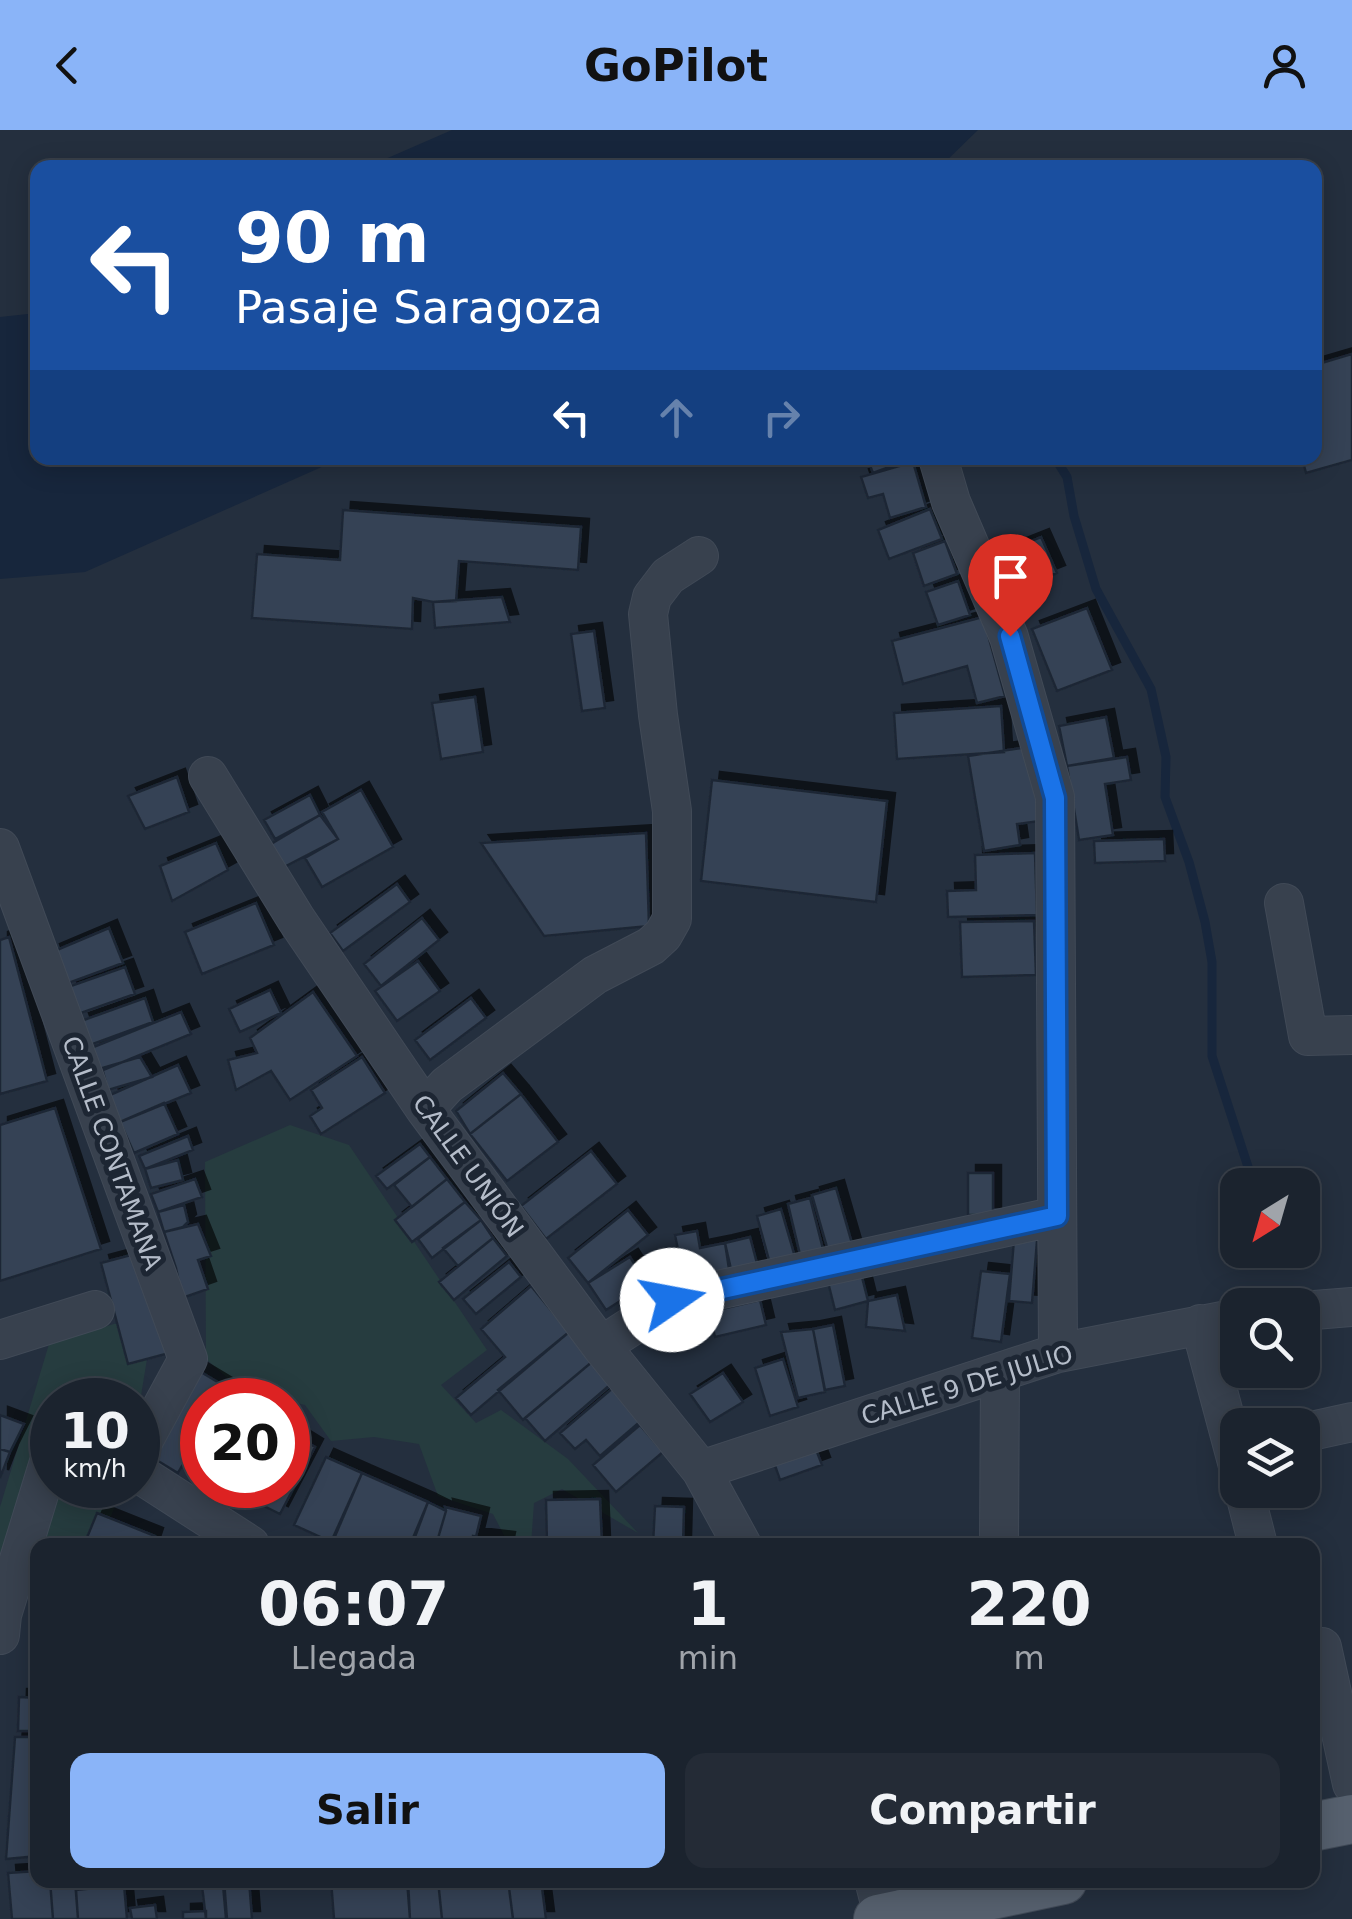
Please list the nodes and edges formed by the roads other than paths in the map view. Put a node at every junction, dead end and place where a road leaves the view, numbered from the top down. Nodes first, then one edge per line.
1 (940, 465) edge
2 (699, 556) dead end
3 (208, 776) dead end
4 (0, 848) edge
5 (1284, 903) dead end
6 (1352, 1035) edge
7 (425, 1109) junction
8 (1057, 1216) junction
9 (1352, 1307) edge
10 (95, 1310) dead end
11 (1320, 1310) edge
12 (1220, 1321) edge
13 (1200, 1324) junction
14 (0, 1340) edge
15 (601, 1346) junction
16 (1058, 1353) junction
17 (1000, 1372) junction
18 (1223, 1408) edge
19 (160, 1411) edge
20 (1352, 1422) edge
21 (1320, 1429) edge
22 (701, 1470) junction
23 (160, 1488) edge
24 (35, 1508) edge
25 (1249, 1508) edge
26 (239, 1538) edge
27 (738, 1538) edge
28 (999, 1538) edge
29 (1256, 1538) edge
30 (0, 1635) edge
31 (1329, 1645) edge
32 (1352, 1784) edge
33 (1352, 1819) edge
34 (1320, 1825) edge
35 (876, 1888) edge
36 (1026, 1888) edge
37 (882, 1919) edge

1 - 8 street
2 - 7 street
3 - 7 street, CALLE UNIÓN
4 - 19 street, CALLE CONTAMANA
5 - 6 street
7 - 15 street, CALLE UNIÓN
8 - 15 street
8 - 16 street
9 - 11 street
10 - 14 street
12 - 13 street, CALLE 9 DE JULIO
13 - 16 street, CALLE 9 DE JULIO
13 - 18 street
15 - 22 street, CALLE UNIÓN
16 - 17 street, CALLE 9 DE JULIO
17 - 22 street, CALLE 9 DE JULIO
17 - 28 street
20 - 21 street
22 - 27 street, CALLE UNIÓN
23 - 26 street
24 - 30 street
25 - 29 street
31 - 32 street
33 - 34 main road
35 - 37 street
36 - 37 main road

